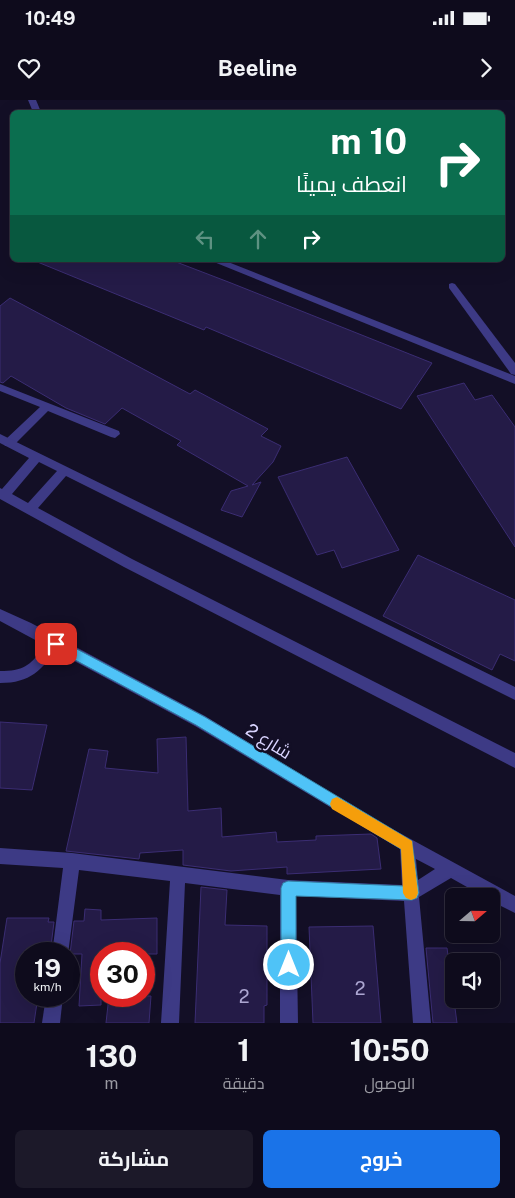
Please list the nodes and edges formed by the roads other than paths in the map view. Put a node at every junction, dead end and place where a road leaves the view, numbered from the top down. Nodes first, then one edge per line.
1 (219, 262) edge
2 (452, 286) dead end
3 (515, 371) edge
4 (515, 380) edge
5 (0, 387) edge
6 (47, 406) junction
7 (115, 434) dead end
8 (5, 441) edge
9 (36, 458) junction
10 (64, 471) junction
11 (2, 494) edge
12 (31, 508) junction
13 (0, 615) edge
14 (56, 644) junction
15 (0, 677) edge
16 (515, 694) edge
17 (515, 761) edge
18 (408, 846) junction
19 (0, 856) edge
20 (72, 861) junction
21 (451, 869) junction
22 (178, 874) junction
23 (288, 888) junction
24 (412, 893) junction
25 (515, 905) edge
26 (62, 942) edge
27 (54, 1007) edge
28 (52, 1023) edge
29 (170, 1023) edge
30 (289, 1023) edge
31 (422, 1023) edge

1 - 4 street
2 - 3 street
5 - 6 lane
6 - 7 lane
6 - 8 lane
8 - 9 street
9 - 10 street
9 - 11 street
10 - 12 street
10 - 16 street
11 - 12 street
12 - 17 street
13 - 14 street, شارع 2
14 - 15 lane
14 - 18 street, شارع 2
18 - 21 street, شارع 2
18 - 24 street
19 - 20 street
20 - 22 street
20 - 26 street
21 - 24 street
21 - 25 street, شارع 2
22 - 23 street
22 - 29 street
23 - 24 street
23 - 30 street
24 - 31 street
27 - 28 street

